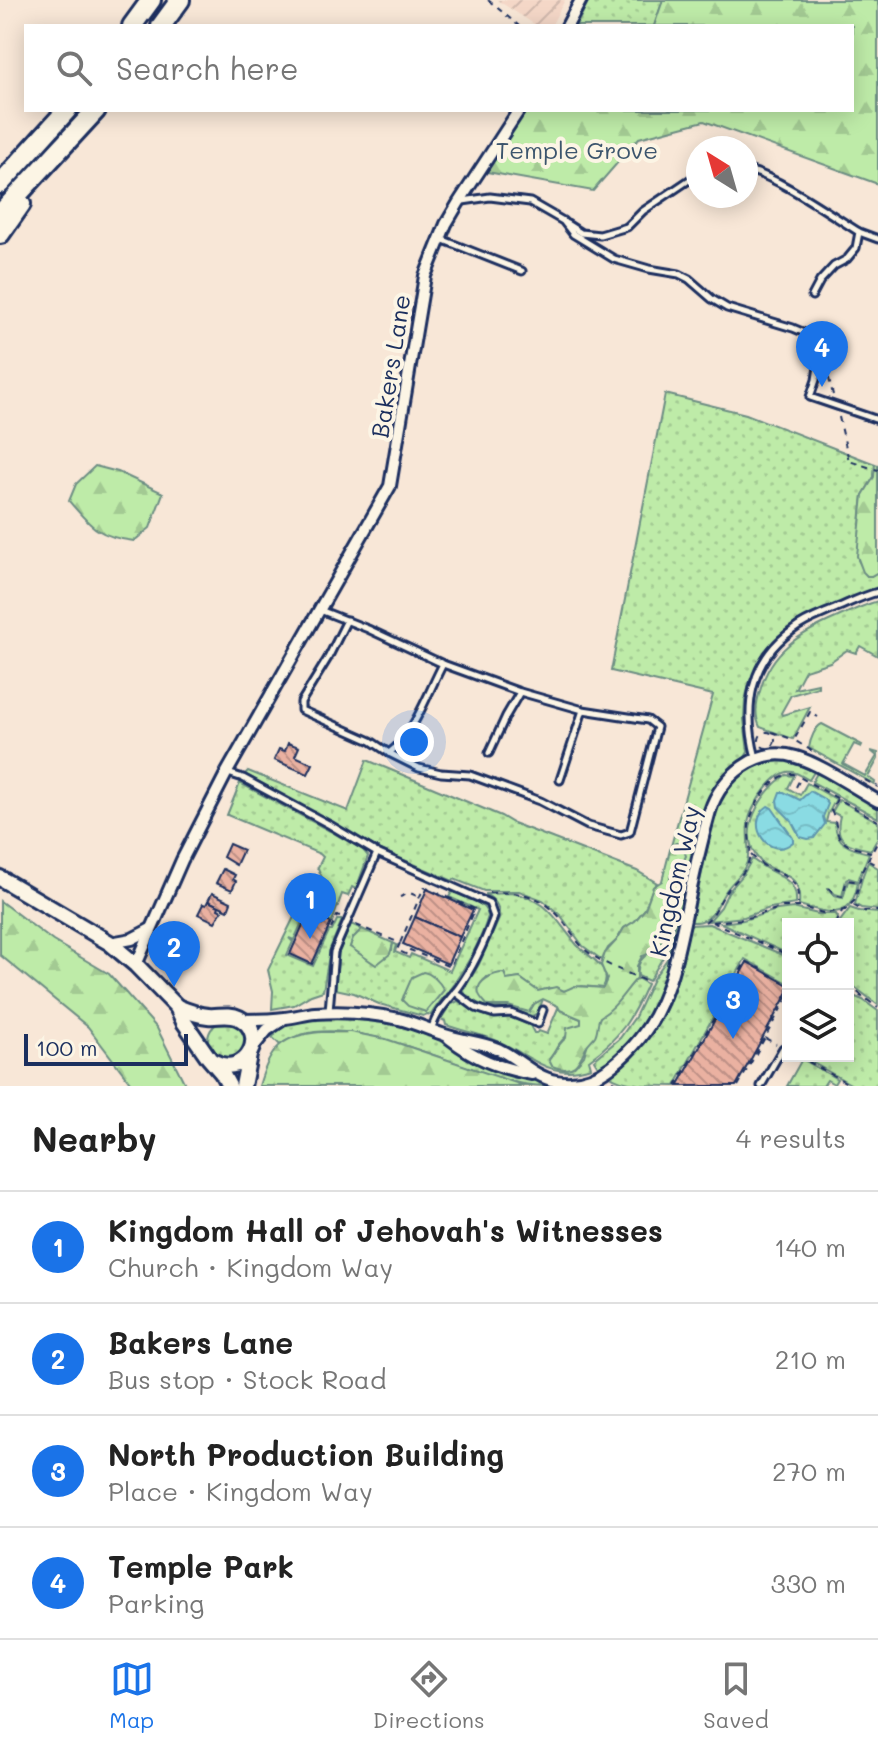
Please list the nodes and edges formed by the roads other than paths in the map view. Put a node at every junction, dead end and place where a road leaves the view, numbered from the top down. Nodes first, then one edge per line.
1 (151, 0) edge
2 (180, 0) edge
3 (581, 0) edge
4 (133, 24) edge
5 (162, 24) edge
6 (568, 24) edge
7 (65, 112) edge
8 (94, 112) edge
9 (518, 112) edge
10 (45, 135) junction
11 (60, 149) junction
12 (758, 173) edge
13 (0, 177) edge
14 (686, 182) edge
15 (0, 184) edge
16 (459, 202) junction
17 (0, 214) edge
18 (563, 221) junction
19 (859, 232) junction
20 (0, 234) edge
21 (440, 239) junction
22 (878, 239) edge
23 (522, 271) dead end
24 (812, 296) dead end
25 (878, 420) edge
26 (878, 592) edge
27 (320, 610) junction
28 (347, 620) junction
29 (443, 664) junction
30 (520, 692) junction
31 (583, 710) junction
32 (389, 753) junction
33 (489, 753) dead end
34 (756, 759) junction
35 (227, 772) junction
36 (560, 780) dead end
37 (878, 801) edge
38 (377, 853) junction
39 (0, 878) edge
40 (151, 929) junction
41 (110, 943) junction
42 (136, 965) junction
43 (455, 992) junction
44 (177, 1007) junction
45 (543, 1010) dead end
46 (329, 1013) junction
47 (223, 1015) junction
48 (284, 1019) junction
49 (242, 1020) junction
50 (431, 1030) junction
51 (446, 1036) junction
52 (204, 1049) junction
53 (782, 1050) edge
54 (250, 1052) junction
55 (214, 1062) junction
56 (538, 1075) junction
57 (571, 1084) edge
58 (229, 1086) edge
59 (243, 1086) edge
60 (761, 1086) edge

1 - 4 highway
2 - 5 highway
3 - 6 street
7 - 10 highway
8 - 11 highway
9 - 16 street, Bakers Lane
10 - 13 highway
10 - 15 highway
11 - 17 highway
11 - 20 highway
12 - 19 lane
14 - 18 lane
16 - 18 lane
16 - 21 street, Bakers Lane
18 - 25 lane
19 - 22 lane
19 - 24 lane
21 - 23 lane
21 - 27 street, Bakers Lane
26 - 34 lane
27 - 28 lane
27 - 35 street, Bakers Lane
28 - 29 lane
28 - 32 lane
29 - 30 lane
29 - 32 lane
30 - 31 lane
30 - 33 lane
31 - 32 lane
31 - 36 lane
34 - 37 street
34 - 57 street, Kingdom Way
35 - 38 lane
35 - 40 street, Bakers Lane
38 - 43 lane
38 - 46 lane
39 - 41 main road
40 - 41 street
40 - 42 street, Bakers Lane
41 - 42 main road
42 - 44 main road
43 - 45 lane
43 - 50 lane
44 - 47 main road
44 - 52 main road
46 - 48 street, Kingdom Way
46 - 50 street, Kingdom Way
47 - 49 main road
47 - 52 main road
48 - 49 street, Kingdom Way
48 - 54 street
49 - 54 main road
50 - 51 street, Kingdom Way
51 - 56 street, Kingdom Way
51 - 56 street, Kingdom Way
52 - 55 main road
53 - 60 lane
54 - 55 main road
54 - 59 main road
55 - 58 main road
56 - 57 street, Kingdom Way

